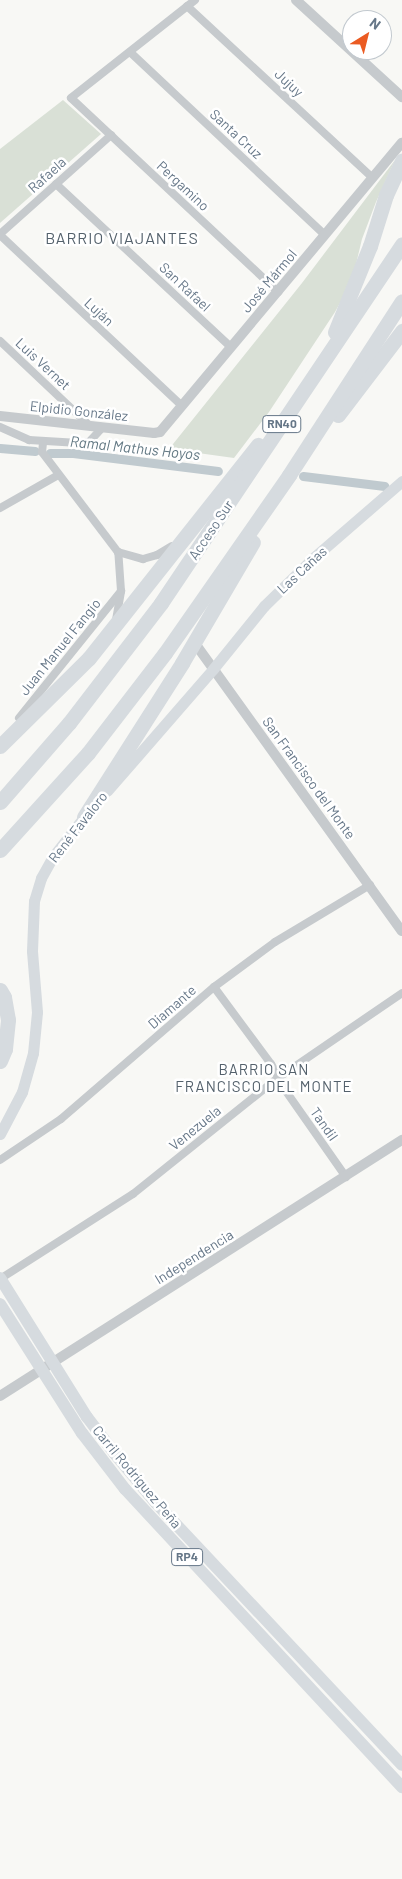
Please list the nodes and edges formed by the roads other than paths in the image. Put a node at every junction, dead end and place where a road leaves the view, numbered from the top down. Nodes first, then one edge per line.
1 (195, 0) edge
2 (296, 0) edge
3 (187, 6) junction
4 (130, 52) junction
5 (402, 96) edge
6 (111, 135) junction
7 (402, 143) edge
8 (402, 162) edge
9 (373, 178) junction
10 (56, 184) junction
11 (0, 234) edge
12 (325, 235) junction
13 (402, 244) edge
14 (278, 292) junction
15 (402, 302) edge
16 (402, 331) edge
17 (0, 341) edge
18 (232, 347) junction
19 (315, 376) junction
20 (300, 397) junction
21 (182, 406) junction
22 (0, 416) edge
23 (90, 426) junction
24 (0, 427) edge
25 (102, 428) junction
26 (154, 433) joint
27 (43, 443) junction
28 (291, 472) junction
29 (58, 475) junction
30 (402, 481) edge
31 (0, 508) edge
32 (187, 534) junction
33 (118, 552) junction
34 (121, 590) junction
35 (114, 628) junction
36 (194, 642) junction
37 (213, 670) junction
38 (0, 742) edge
39 (0, 746) edge
40 (0, 802) edge
41 (84, 817) junction
42 (0, 850) edge
43 (370, 885) junction
44 (402, 931) edge
45 (214, 987) junction
46 (0, 990) edge
47 (402, 993) edge
48 (0, 1061) edge
49 (278, 1078) junction
50 (0, 1134) edge
51 (402, 1140) edge
52 (0, 1160) edge
53 (346, 1177) junction
54 (0, 1278) edge
55 (0, 1304) edge
56 (53, 1363) junction
57 (41, 1370) junction
58 (0, 1396) edge
59 (402, 1766) edge
60 (402, 1787) edge

1 - 3 street
2 - 5 street
3 - 4 street
3 - 9 street, Jujuy
4 - 6 street, Pergamino
4 - 12 street, Santa Cruz
6 - 10 street, Rafaela
6 - 14 street, Pergamino
7 - 9 street, José Mármol
8 - 19 highway
9 - 12 street, José Mármol
10 - 11 street, Rafaela
10 - 18 street, San Rafael
11 - 21 street, Luján
12 - 14 street, José Mármol
13 - 19 highway, Acceso Sur / RN40
14 - 18 street, José Mármol
15 - 28 highway, RN40
16 - 28 highway
17 - 23 street, Luis Vernet
18 - 21 street, José Mármol
19 - 20 highway, Acceso Sur / RN40
20 - 32 highway
20 - 40 highway, Acceso Sur / RN40
21 - 26 street, José Mármol
22 - 23 street, Elpidio González
23 - 25 street, Elpidio González
24 - 27 street
25 - 26 street, Elpidio González
25 - 27 street
27 - 29 street
28 - 36 highway
28 - 42 highway, RN40
29 - 31 street
29 - 33 street
30 - 37 main road, Las Cañas
32 - 33 street
32 - 35 highway
33 - 34 street
34 - 35 street
34 - 38 street, Juan Manuel Fangio
35 - 39 highway
36 - 37 street, San Francisco del Monte
36 - 41 highway
37 - 41 main road, René Favaloro
37 - 43 street, San Francisco del Monte
41 - 50 main road, René Favaloro
43 - 44 street, San Francisco del Monte
43 - 45 street, Diamante
45 - 49 street, Tandil
45 - 52 street, Diamante
46 - 48 highway
47 - 49 street, Venezuela
49 - 53 street, Tandil
49 - 54 street, Venezuela
51 - 53 street, Independencia
53 - 56 street, Independencia
54 - 56 main road, Carril Rodríguez Peña / RP4
55 - 57 main road, Carril Rodríguez Peña / RP4
56 - 57 street, Independencia
56 - 59 main road, Carril Rodríguez Peña / RP4
57 - 58 street, Independencia
57 - 60 main road, Carril Rodríguez Peña / RP4

